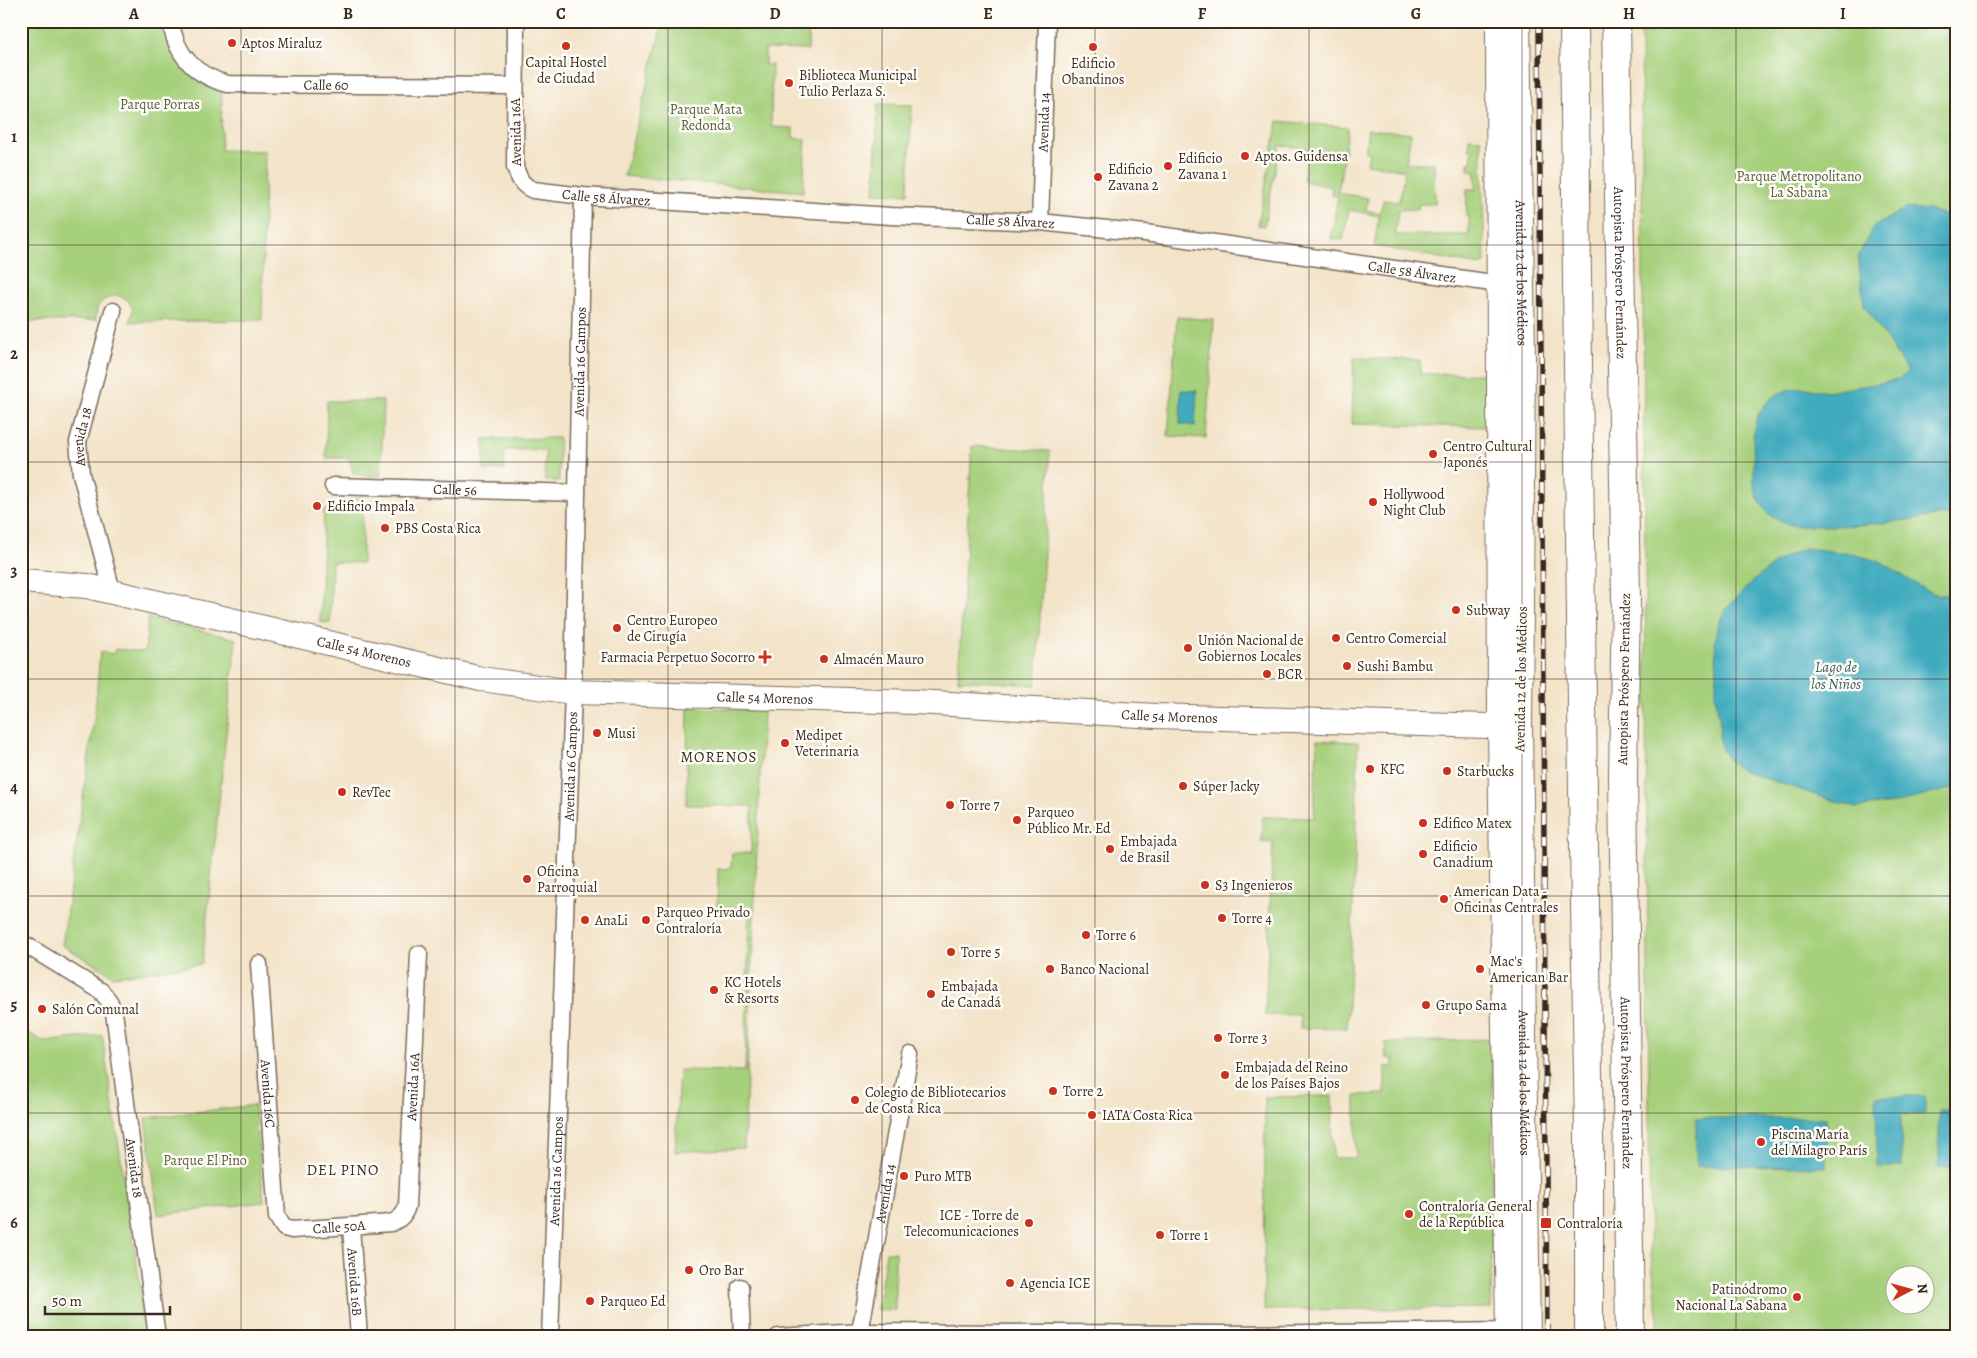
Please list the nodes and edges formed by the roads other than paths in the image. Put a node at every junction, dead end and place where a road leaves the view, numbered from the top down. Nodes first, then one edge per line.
1 (171, 21) edge
2 (516, 21) edge
3 (1046, 21) edge
4 (1498, 21) edge
5 (1518, 21) edge
6 (1574, 21) edge
7 (1616, 21) edge
8 (515, 86) junction
9 (1574, 103) junction
10 (521, 182) joint
11 (583, 196) junction
12 (1619, 207) junction
13 (1040, 222) junction
14 (1500, 284) junction
15 (113, 311) dead end
16 (333, 486) dead end
17 (577, 493) junction
18 (21, 581) edge
19 (112, 591) junction
20 (573, 692) junction
21 (1510, 727) junction
22 (21, 942) edge
23 (419, 954) dead end
24 (259, 964) dead end
25 (910, 1054) dead end
26 (400, 1220) joint
27 (280, 1223) joint
28 (351, 1227) junction
29 (1589, 1246) junction
30 (740, 1288) dead end
31 (1630, 1325) edge
32 (860, 1332) junction
33 (1518, 1334) edge
34 (157, 1337) edge
35 (359, 1337) edge
36 (550, 1337) edge
37 (742, 1337) edge
38 (778, 1337) edge
39 (1589, 1337) edge

1 - 8 street, Calle 60
2 - 8 street, Avenida 16A
3 - 13 street, Avenida 14
4 - 14 main road, Avenida 12 de los Médicos
5 - 21 main road, Avenida 12 de los Médicos
6 - 9 highway
7 - 12 highway, Autopista Próspero Fernández
8 - 10 street, Avenida 16A
9 - 12 highway
9 - 29 highway
10 - 11 street, Calle 58 Álvarez
11 - 13 street, Calle 58 Álvarez
11 - 17 street, Avenida 16 Campos
12 - 31 highway, Autopista Próspero Fernández
13 - 14 street, Calle 58 Álvarez
14 - 21 main road, Avenida 12 de los Médicos
15 - 19 street, Avenida 18
16 - 17 street, Calle 56
17 - 20 street, Avenida 16 Campos
18 - 19 main road, Calle 54 Morenos
19 - 20 main road, Calle 54 Morenos
20 - 21 main road, Calle 54 Morenos
20 - 36 street, Avenida 16 Campos
21 - 33 main road, Avenida 12 de los Médicos
22 - 34 street, Avenida 18
23 - 26 street, Avenida 16A
24 - 27 street, Avenida 16C
25 - 32 street, Avenida 14
26 - 28 street, Calle 50A
27 - 28 street, Calle 50A
28 - 35 street, Avenida 16B
29 - 31 highway
29 - 39 highway
30 - 37 street
32 - 33 street
32 - 38 street

